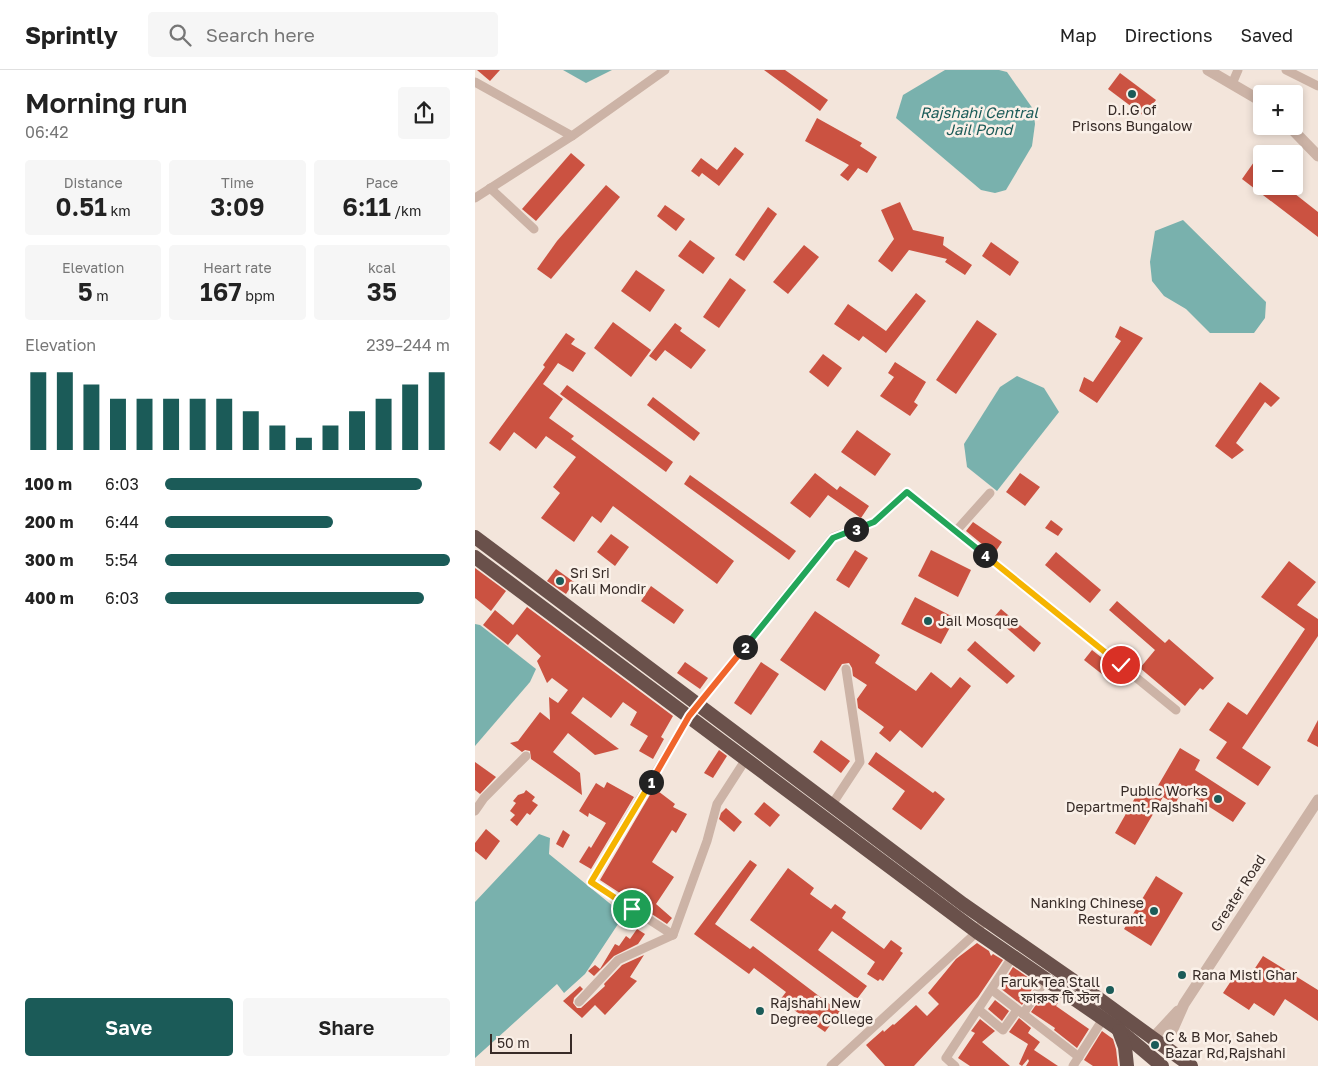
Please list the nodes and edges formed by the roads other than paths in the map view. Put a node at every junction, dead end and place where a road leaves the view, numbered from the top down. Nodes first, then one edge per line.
1 (665, 70) edge
2 (1208, 70) edge
3 (1238, 70) edge
4 (1286, 70) edge
5 (475, 82) edge
6 (1232, 84) junction
7 (1318, 86) edge
8 (1253, 96) edge
9 (1298, 135) edge
10 (572, 136) junction
11 (1318, 156) edge
12 (490, 188) junction
13 (475, 198) edge
14 (534, 230) dead end
15 (990, 493) dead end
16 (956, 531) junction
17 (475, 538) edge
18 (475, 557) edge
19 (846, 668) dead end
20 (1176, 710) dead end
21 (694, 711) junction
22 (526, 756) dead end
23 (746, 759) junction
24 (1318, 800) edge
25 (831, 806) junction
26 (475, 811) edge
27 (980, 925) junction
28 (673, 935) junction
29 (1013, 956) junction
30 (1046, 979) junction
31 (992, 990) junction
32 (579, 1002) dead end
33 (1184, 1004) junction
34 (979, 1010) junction
35 (1020, 1012) junction
36 (1103, 1019) junction
37 (1118, 1029) junction
38 (1153, 1038) junction
39 (1165, 1047) junction
40 (1143, 1050) junction
41 (1079, 1057) junction
42 (1159, 1065) edge
43 (831, 1066) edge
44 (955, 1066) edge
45 (1073, 1066) edge
46 (1127, 1066) edge
47 (1133, 1066) edge
48 (1191, 1066) edge

1 - 10 street
2 - 6 street
3 - 6 street
4 - 7 street
5 - 10 street
6 - 8 street
9 - 11 street
10 - 12 street
12 - 13 street
12 - 14 street
15 - 16 street
16 - 20 street
16 - 21 street
17 - 21 highway
18 - 21 highway
19 - 25 street
21 - 23 highway
21 - 25 highway
21 - 28 street
22 - 26 street
23 - 27 highway
23 - 28 street
24 - 33 street, Greater Road
25 - 27 highway
27 - 29 highway
27 - 38 highway
27 - 43 street
28 - 32 street
29 - 30 highway
29 - 31 street
30 - 35 street
30 - 36 highway
31 - 34 street
31 - 35 street
33 - 38 street, Greater Road
33 - 39 street, Greater Road
34 - 35 street
34 - 44 street
35 - 41 street
36 - 37 highway
36 - 41 street
37 - 40 highway
37 - 46 highway
38 - 39 highway
38 - 40 highway, Greater Road
39 - 42 highway, Greater Road
39 - 48 highway
40 - 42 highway
40 - 47 highway, Greater Road
41 - 45 street

